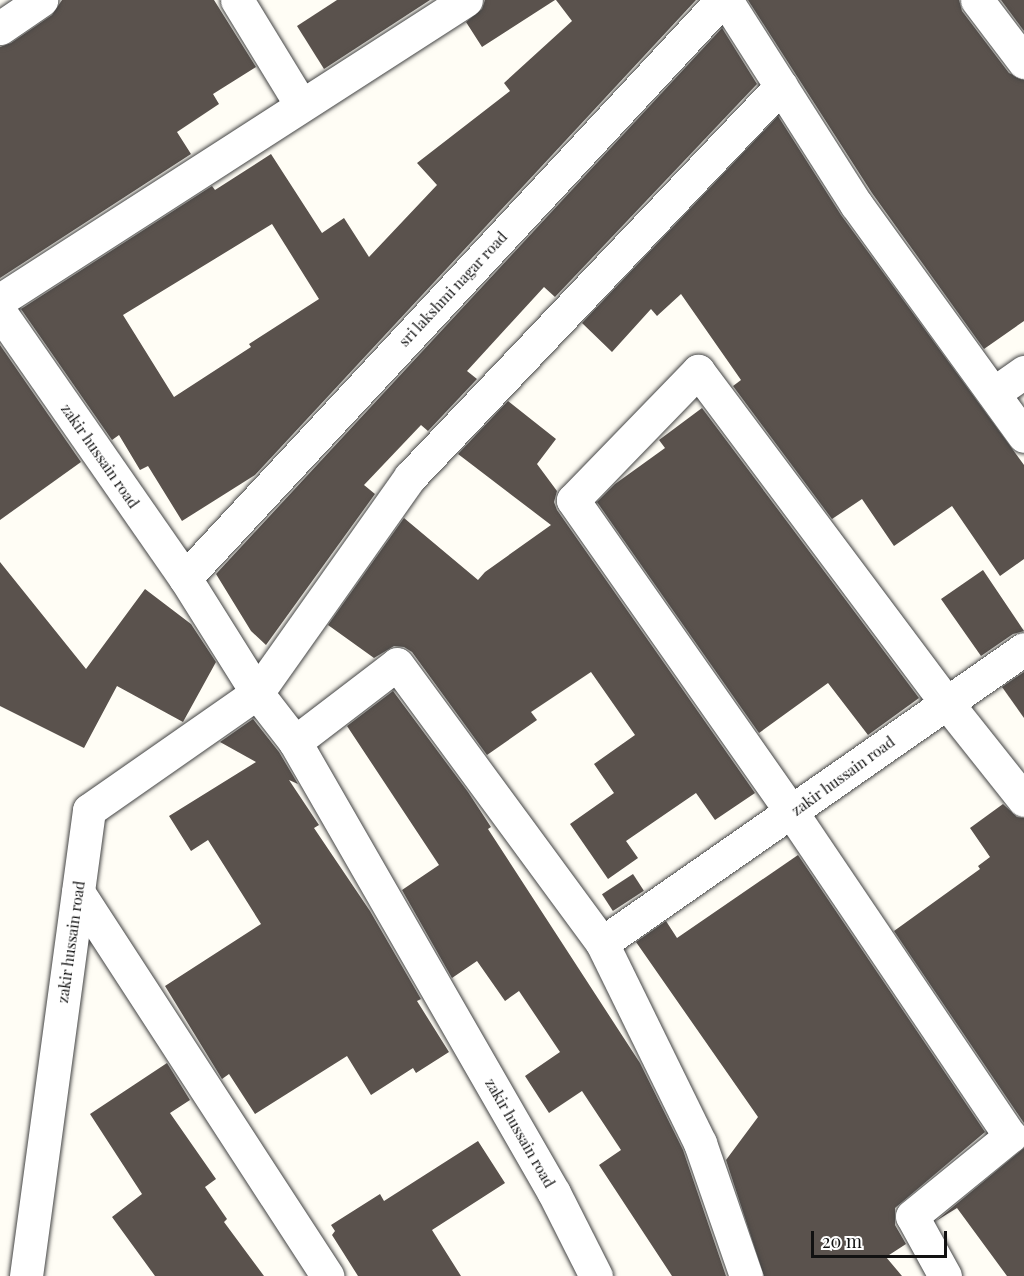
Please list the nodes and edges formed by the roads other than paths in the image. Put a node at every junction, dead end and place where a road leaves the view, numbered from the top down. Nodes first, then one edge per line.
1 (41, 0) edge
2 (237, 0) edge
3 (466, 0) edge
4 (724, 0) edge
5 (977, 0) edge
6 (0, 28) edge
7 (1024, 62) edge
8 (781, 86) junction
9 (301, 105) junction
10 (0, 300) edge
11 (0, 312) edge
12 (1024, 372) edge
13 (994, 393) junction
14 (1024, 436) edge
15 (185, 578) junction
16 (1024, 649) edge
17 (257, 693) junction
18 (946, 702) junction
19 (295, 742) junction
20 (1024, 800) edge
21 (792, 813) junction
22 (78, 892) junction
23 (602, 943) junction
24 (26, 1276) edge
25 (327, 1276) edge
26 (596, 1276) edge
27 (746, 1276) edge
28 (945, 1276) edge

1 - 6 street
2 - 9 street
3 - 9 street
4 - 8 street
4 - 15 street, sri lakshmi nagar road
5 - 7 street
8 - 13 street
8 - 17 street
9 - 10 street
11 - 15 street, zakir hussain road
12 - 13 street
13 - 14 street
15 - 17 street, zakir hussain road
16 - 18 street, zakir hussain road
17 - 19 street, zakir hussain road
17 - 22 street, zakir hussain road
18 - 20 street
18 - 21 street, zakir hussain road
18 - 21 street
19 - 23 street
19 - 26 street, zakir hussain road
21 - 23 street, zakir hussain road
21 - 28 street
22 - 24 street, zakir hussain road
22 - 25 street
23 - 27 street

